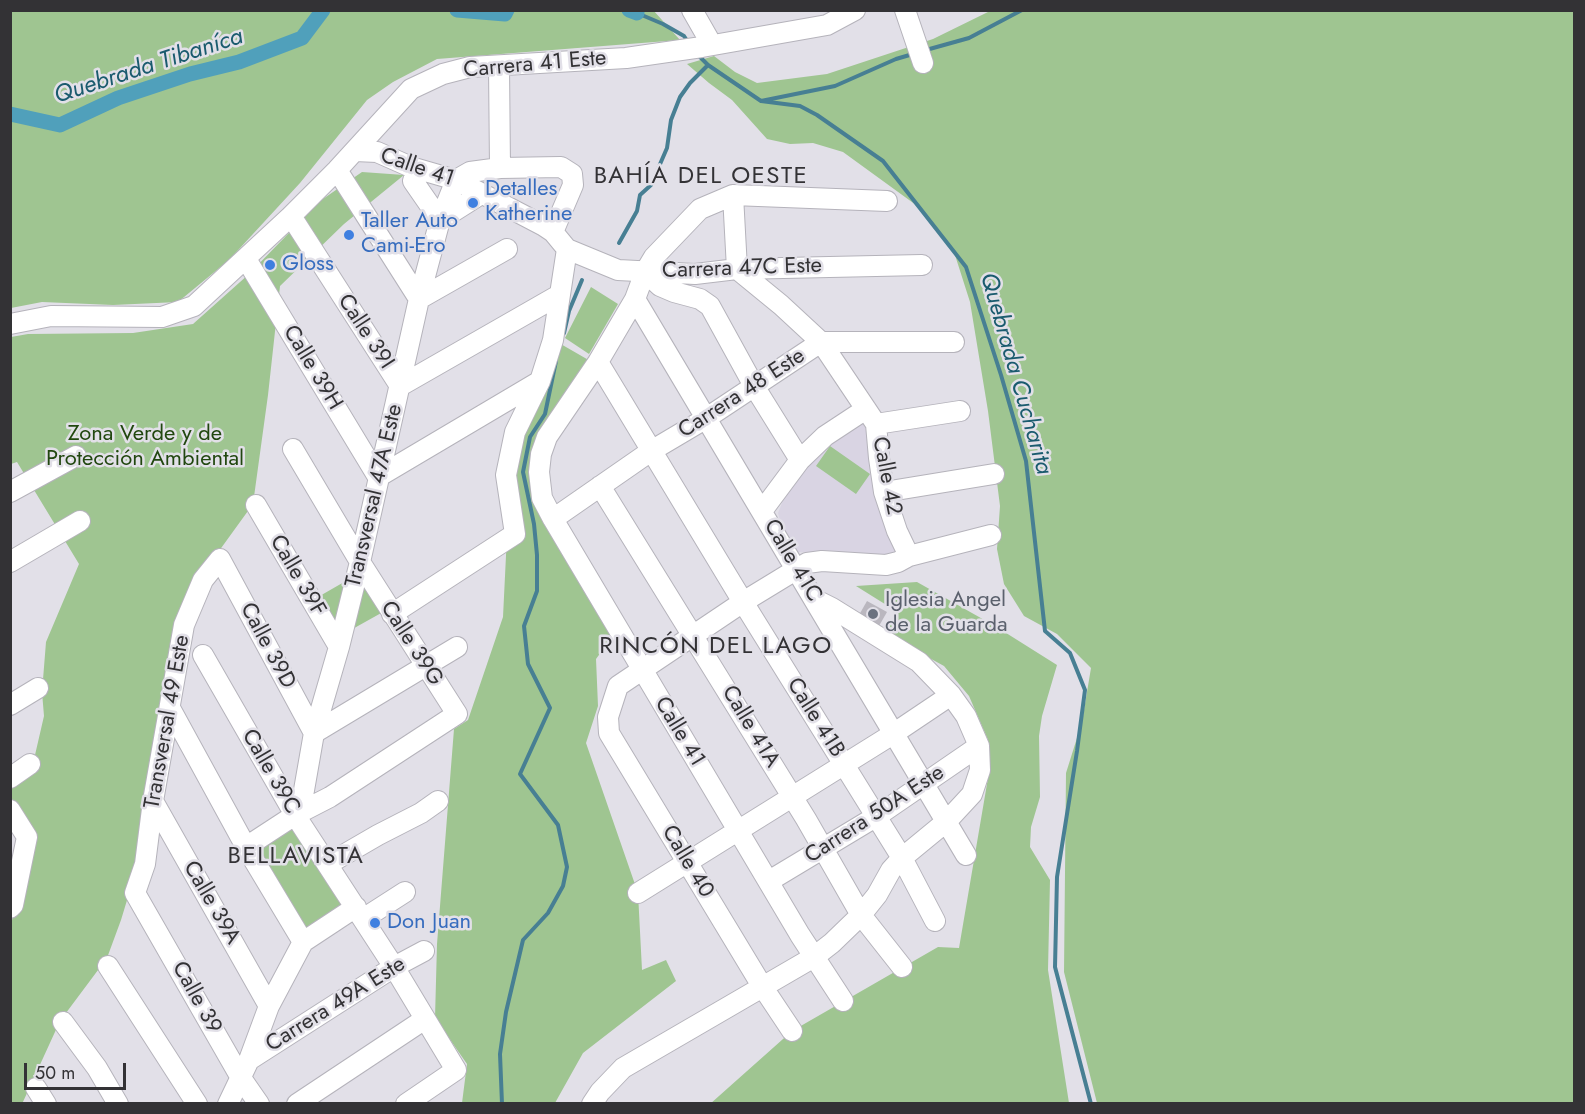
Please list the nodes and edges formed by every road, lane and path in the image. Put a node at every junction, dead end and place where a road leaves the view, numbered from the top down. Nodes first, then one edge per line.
1 (692, 10) edge
2 (855, 10) edge
3 (905, 10) edge
4 (707, 46) junction
5 (923, 63) dead end
6 (499, 66) junction
7 (355, 151) junction
8 (500, 168) junction
9 (338, 170) junction
10 (456, 180) junction
11 (413, 181) dead end
12 (481, 194) junction
13 (733, 195) junction
14 (887, 201) dead end
15 (291, 216) junction
16 (441, 220) junction
17 (553, 232) junction
18 (507, 249) dead end
19 (567, 249) junction
20 (246, 259) junction
21 (922, 265) dead end
22 (737, 269) junction
23 (645, 272) junction
24 (559, 295) junction
25 (419, 299) junction
26 (634, 299) junction
27 (10, 324) edge
28 (821, 342) junction
29 (954, 342) dead end
30 (598, 362) junction
31 (540, 381) junction
32 (400, 386) junction
33 (754, 386) junction
34 (960, 411) dead end
35 (871, 416) junction
36 (705, 419) junction
37 (293, 449) dead end
38 (651, 451) junction
39 (76, 456) dead end
40 (800, 460) junction
41 (994, 474) dead end
42 (378, 477) junction
43 (600, 486) junction
44 (10, 492) edge
45 (884, 492) junction
46 (256, 505) dead end
47 (762, 511) junction
48 (553, 519) junction
49 (80, 520) dead end
50 (991, 535) dead end
51 (909, 556) junction
52 (220, 559) joint
53 (10, 562) edge
54 (360, 562) junction
55 (796, 568) junction
56 (816, 600) junction
57 (743, 602) junction
58 (392, 614) junction
59 (694, 635) junction
60 (339, 647) junction
61 (457, 647) dead end
62 (203, 655) dead end
63 (426, 665) junction
64 (642, 669) junction
65 (38, 688) dead end
66 (951, 694) junction
67 (10, 705) edge
68 (170, 708) junction
69 (314, 733) junction
70 (893, 734) junction
71 (979, 746) junction
72 (30, 764) dead end
73 (844, 764) junction
74 (10, 778) edge
75 (924, 785) junction
76 (792, 796) junction
77 (153, 801) junction
78 (438, 801) dead end
79 (10, 810) edge
80 (297, 814) junction
81 (877, 816) junction
82 (947, 821) junction
83 (738, 831) junction
84 (27, 837) junction
85 (10, 847) edge
86 (246, 847) junction
87 (824, 849) junction
88 (966, 855) dead end
89 (902, 858) junction
90 (687, 862) junction
91 (328, 864) junction
92 (769, 881) junction
93 (405, 892) dead end
94 (135, 893) joint
95 (638, 893) dead end
96 (10, 908) edge
97 (359, 913) junction
98 (861, 915) junction
99 (935, 921) dead end
100 (303, 942) junction
101 (424, 951) dead end
102 (814, 957) junction
103 (108, 966) dead end
104 (902, 967) dead end
105 (394, 968) junction
106 (762, 986) junction
107 (843, 1001) dead end
108 (268, 1005) junction
109 (425, 1019) junction
110 (63, 1022) dead end
111 (792, 1031) dead end
112 (245, 1069) junction
113 (118, 1104) edge
114 (197, 1104) edge
115 (228, 1104) edge
116 (259, 1104) edge
117 (297, 1104) edge
118 (406, 1104) edge
119 (592, 1104) edge

1 - 4 street
2 - 4 street, Carrera 41 Este
3 - 5 street
4 - 6 street, Carrera 41 Este
6 - 7 street, Carrera 41 Este
6 - 8 street
7 - 9 street, Carrera 41 Este
7 - 10 street, Calle 41
8 - 10 street
8 - 17 street
9 - 15 street, Carrera 41 Este
9 - 25 street
10 - 12 street, Calle 41
10 - 16 street, Transversal 47A Este
11 - 16 street
12 - 16 street
12 - 17 street, Calle 41
13 - 14 street
13 - 22 street
13 - 23 street
15 - 20 street, Carrera 41 Este
15 - 32 street, Calle 39I
16 - 25 street, Transversal 47A Este
17 - 19 street, Calle 41
18 - 25 street
19 - 23 street, Carrera 47C Este
19 - 24 street
20 - 27 street, Carrera 41 Este
20 - 42 street, Calle 39H
21 - 22 street, Carrera 47C Este
22 - 23 street, Carrera 47C Este
22 - 28 street, Calle 42
23 - 26 street
23 - 33 street
24 - 31 street
24 - 32 street
25 - 32 street, Transversal 47A Este
26 - 30 street
26 - 36 street, Calle 41C
28 - 29 street, Carrera 48 Este
28 - 33 street, Carrera 48 Este
28 - 35 street, Calle 42
30 - 38 street, Calle 41B
30 - 48 street, Calle 41
31 - 42 street
31 - 58 street
32 - 42 street, Transversal 47A Este
33 - 36 street, Carrera 48 Este
33 - 40 street
34 - 35 street
35 - 40 street
35 - 45 street, Calle 42
36 - 38 street, Carrera 48 Este
36 - 47 street, Calle 41C
37 - 54 street, Calle 39G
38 - 43 street, Carrera 48 Este
38 - 57 street, Calle 41B
39 - 44 street
40 - 47 street
41 - 45 street
42 - 54 street, Transversal 47A Este
43 - 48 street, Carrera 48 Este
43 - 59 street, Calle 41A
45 - 51 street, Calle 42
46 - 60 street, Calle 39F
47 - 55 street, Calle 41C
48 - 64 street, Calle 41
49 - 53 street
50 - 51 street
51 - 55 street
52 - 68 street, Transversal 49 Este
52 - 69 street, Calle 39D
54 - 58 street, Calle 39G
54 - 60 street, Transversal 47A Este
55 - 56 street, Calle 41C
55 - 57 street
56 - 66 street
56 - 70 street, Calle 41C
57 - 59 street
57 - 73 street, Calle 41B
58 - 63 street, Calle 39G
59 - 64 street
59 - 76 street, Calle 41A
60 - 69 street, Transversal 47A Este
61 - 63 street
62 - 80 street, Calle 39C
63 - 69 street
63 - 80 street, Calle 39G
64 - 83 street, Calle 41
64 - 90 street, Calle 40
65 - 67 street
66 - 70 street
66 - 71 street
68 - 77 street, Transversal 49 Este
68 - 86 street
69 - 80 street, Transversal 47A Este
70 - 73 street
70 - 75 street, Calle 41C
71 - 75 street, Carrera 50A Este
71 - 82 street
72 - 74 street
73 - 76 street
73 - 81 street, Calle 41B
75 - 81 street, Carrera 50A Este
75 - 82 street, Calle 41C
76 - 83 street
76 - 87 street, Calle 41A
77 - 94 street, Transversal 49 Este
77 - 108 street, Calle 39A
78 - 91 street
79 - 84 street
80 - 86 street
80 - 91 street, Calle 39C
81 - 87 street, Carrera 50A Este
81 - 89 street, Calle 41B
82 - 88 street, Calle 41C
82 - 89 street
83 - 90 street
83 - 92 street, Calle 41
84 - 85 street
84 - 96 street
86 - 100 street
87 - 92 street, Carrera 50A Este
87 - 98 street, Calle 41A
89 - 98 street
89 - 99 street, Calle 41B
90 - 95 street
90 - 106 street, Calle 40
91 - 97 street, Calle 39C
92 - 102 street, Calle 41
93 - 97 street
94 - 112 street, Calle 39
97 - 100 street
97 - 105 street, Calle 39C
98 - 102 street
98 - 104 street, Calle 41A
100 - 108 street
101 - 105 street, Carrera 49A Este
102 - 106 street
102 - 107 street, Calle 41
103 - 114 street
105 - 109 street, Calle 39C
105 - 112 street, Carrera 49A Este
106 - 111 street, Calle 40
106 - 119 street
108 - 112 street
109 - 117 street
109 - 118 street, Calle 39C
110 - 113 street
112 - 115 street
112 - 116 street, Calle 39

